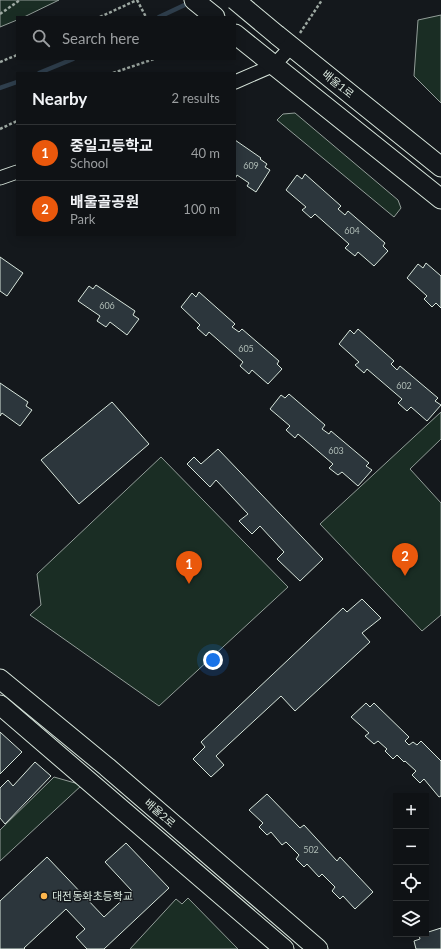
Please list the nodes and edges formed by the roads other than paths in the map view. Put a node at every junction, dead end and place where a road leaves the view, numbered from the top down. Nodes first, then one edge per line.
1 (194, 0) edge
2 (235, 0) edge
3 (214, 16) edge
4 (236, 35) edge
5 (294, 42) junction
6 (274, 65) junction
7 (236, 82) edge
8 (441, 167) edge
9 (16, 172) edge
10 (0, 178) edge
11 (441, 199) edge
12 (0, 679) edge
13 (0, 705) edge
14 (284, 949) edge
15 (318, 949) edge

1 - 3 main road
2 - 5 main road, 배울1로, bridge
4 - 6 main road
5 - 6 street
5 - 8 main road, 배울1로
6 - 7 street
6 - 11 main road
9 - 10 street
12 - 15 main road, 배울2로
13 - 14 main road, 배울2로

